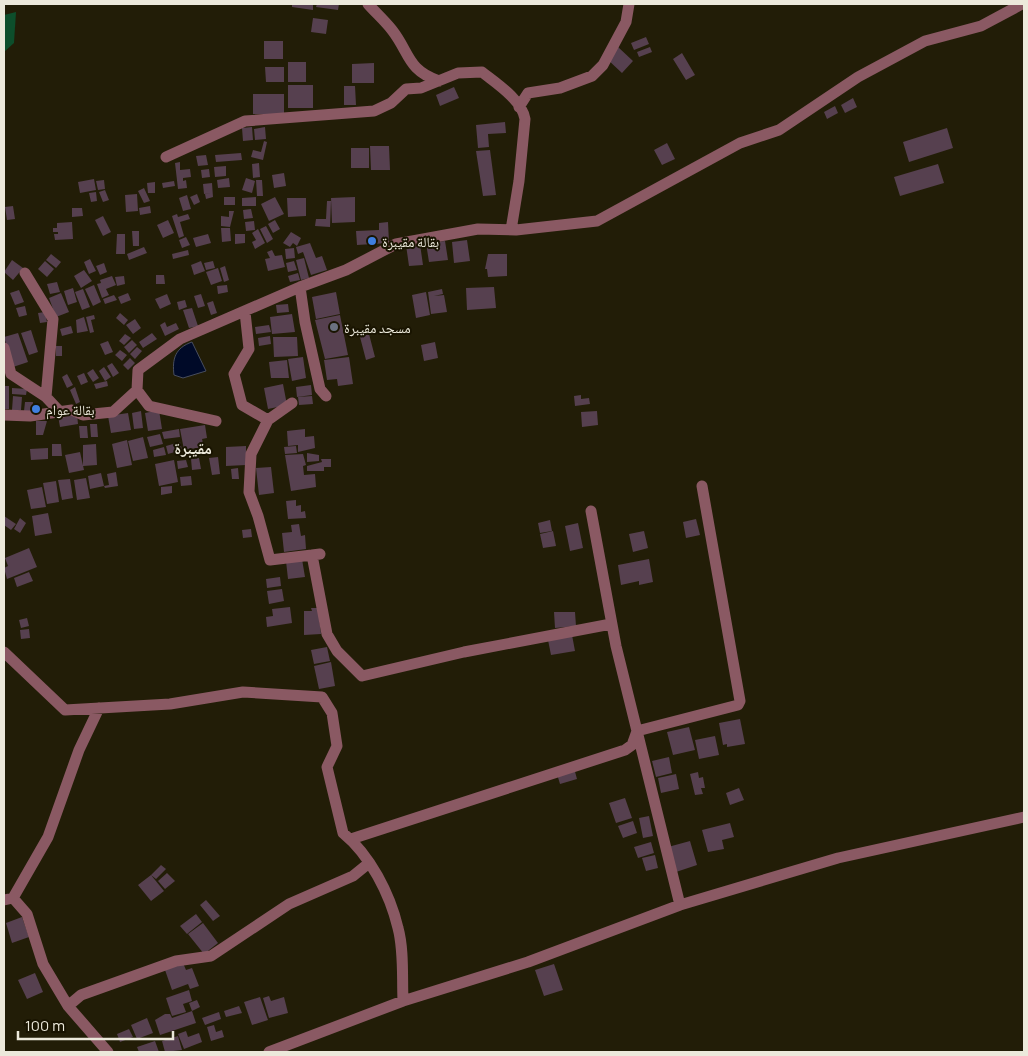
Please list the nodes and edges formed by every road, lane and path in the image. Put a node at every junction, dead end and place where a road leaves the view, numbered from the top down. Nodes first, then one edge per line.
1 (368, 4) edge
2 (629, 4) edge
3 (1022, 4) edge
4 (439, 81) junction
5 (519, 107) junction
6 (166, 157) dead end
7 (511, 230) junction
8 (25, 273) dead end
9 (300, 287) junction
10 (245, 312) junction
11 (4, 348) edge
12 (137, 390) junction
13 (326, 396) dead end
14 (46, 397) junction
15 (292, 403) dead end
16 (61, 413) junction
17 (4, 415) edge
18 (268, 420) junction
19 (216, 421) dead end
20 (702, 486) dead end
21 (591, 511) dead end
22 (611, 624) junction
23 (4, 652) edge
24 (99, 708) junction
25 (637, 732) junction
26 (1024, 817) edge
27 (351, 840) junction
28 (369, 864) junction
29 (8, 899) edge
30 (680, 905) junction
31 (403, 1001) junction
32 (68, 1006) junction
33 (108, 1052) edge
34 (269, 1052) edge

1 - 4 street
2 - 5 street
3 - 7 street
4 - 5 street
4 - 6 street
5 - 7 street
7 - 9 street
8 - 14 street
9 - 10 street
9 - 13 street
10 - 12 street
10 - 18 street
11 - 14 street
12 - 16 street
12 - 19 street
14 - 16 street
15 - 18 street
16 - 17 street
18 - 22 street
20 - 25 street
21 - 22 street
22 - 25 street
23 - 24 street
24 - 27 street
24 - 29 street
25 - 27 street
25 - 30 street
26 - 30 street
27 - 28 street
28 - 31 street
28 - 32 street
29 - 32 street
30 - 31 street
31 - 34 street
32 - 33 street

